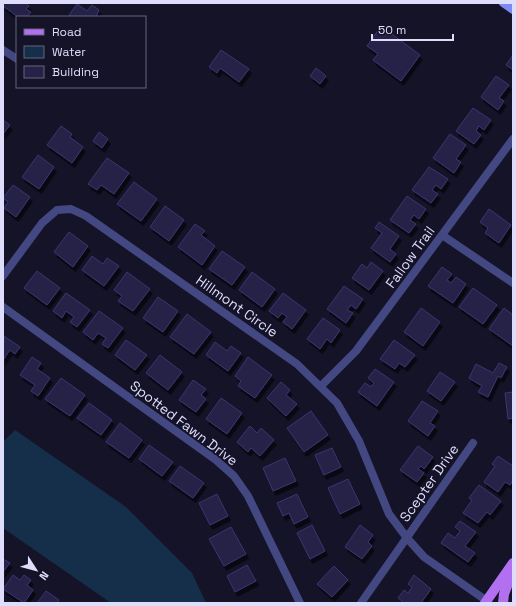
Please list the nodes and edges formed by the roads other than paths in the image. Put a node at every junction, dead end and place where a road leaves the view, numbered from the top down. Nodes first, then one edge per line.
1 (503, 3) edge
2 (513, 10) edge
3 (3, 50) edge
4 (16, 58) edge
5 (513, 139) edge
6 (442, 235) junction
7 (3, 276) edge
8 (513, 283) edge
9 (3, 307) edge
10 (321, 386) junction
11 (473, 443) dead end
12 (407, 538) junction
13 (513, 563) edge
14 (513, 570) edge
15 (486, 602) edge
16 (300, 603) edge
17 (361, 603) edge
18 (503, 603) edge

1 - 2 street
3 - 4 street
5 - 6 street, Fallow Trail
6 - 8 street
6 - 10 street, Fallow Trail
7 - 10 street, Hillmont Circle
9 - 16 street, Spotted Fawn Drive
10 - 12 street, Hillmont Circle
11 - 12 street, Scepter Drive
12 - 15 street, Hillmont Circle
12 - 17 street
13 - 15 main road
14 - 18 main road

